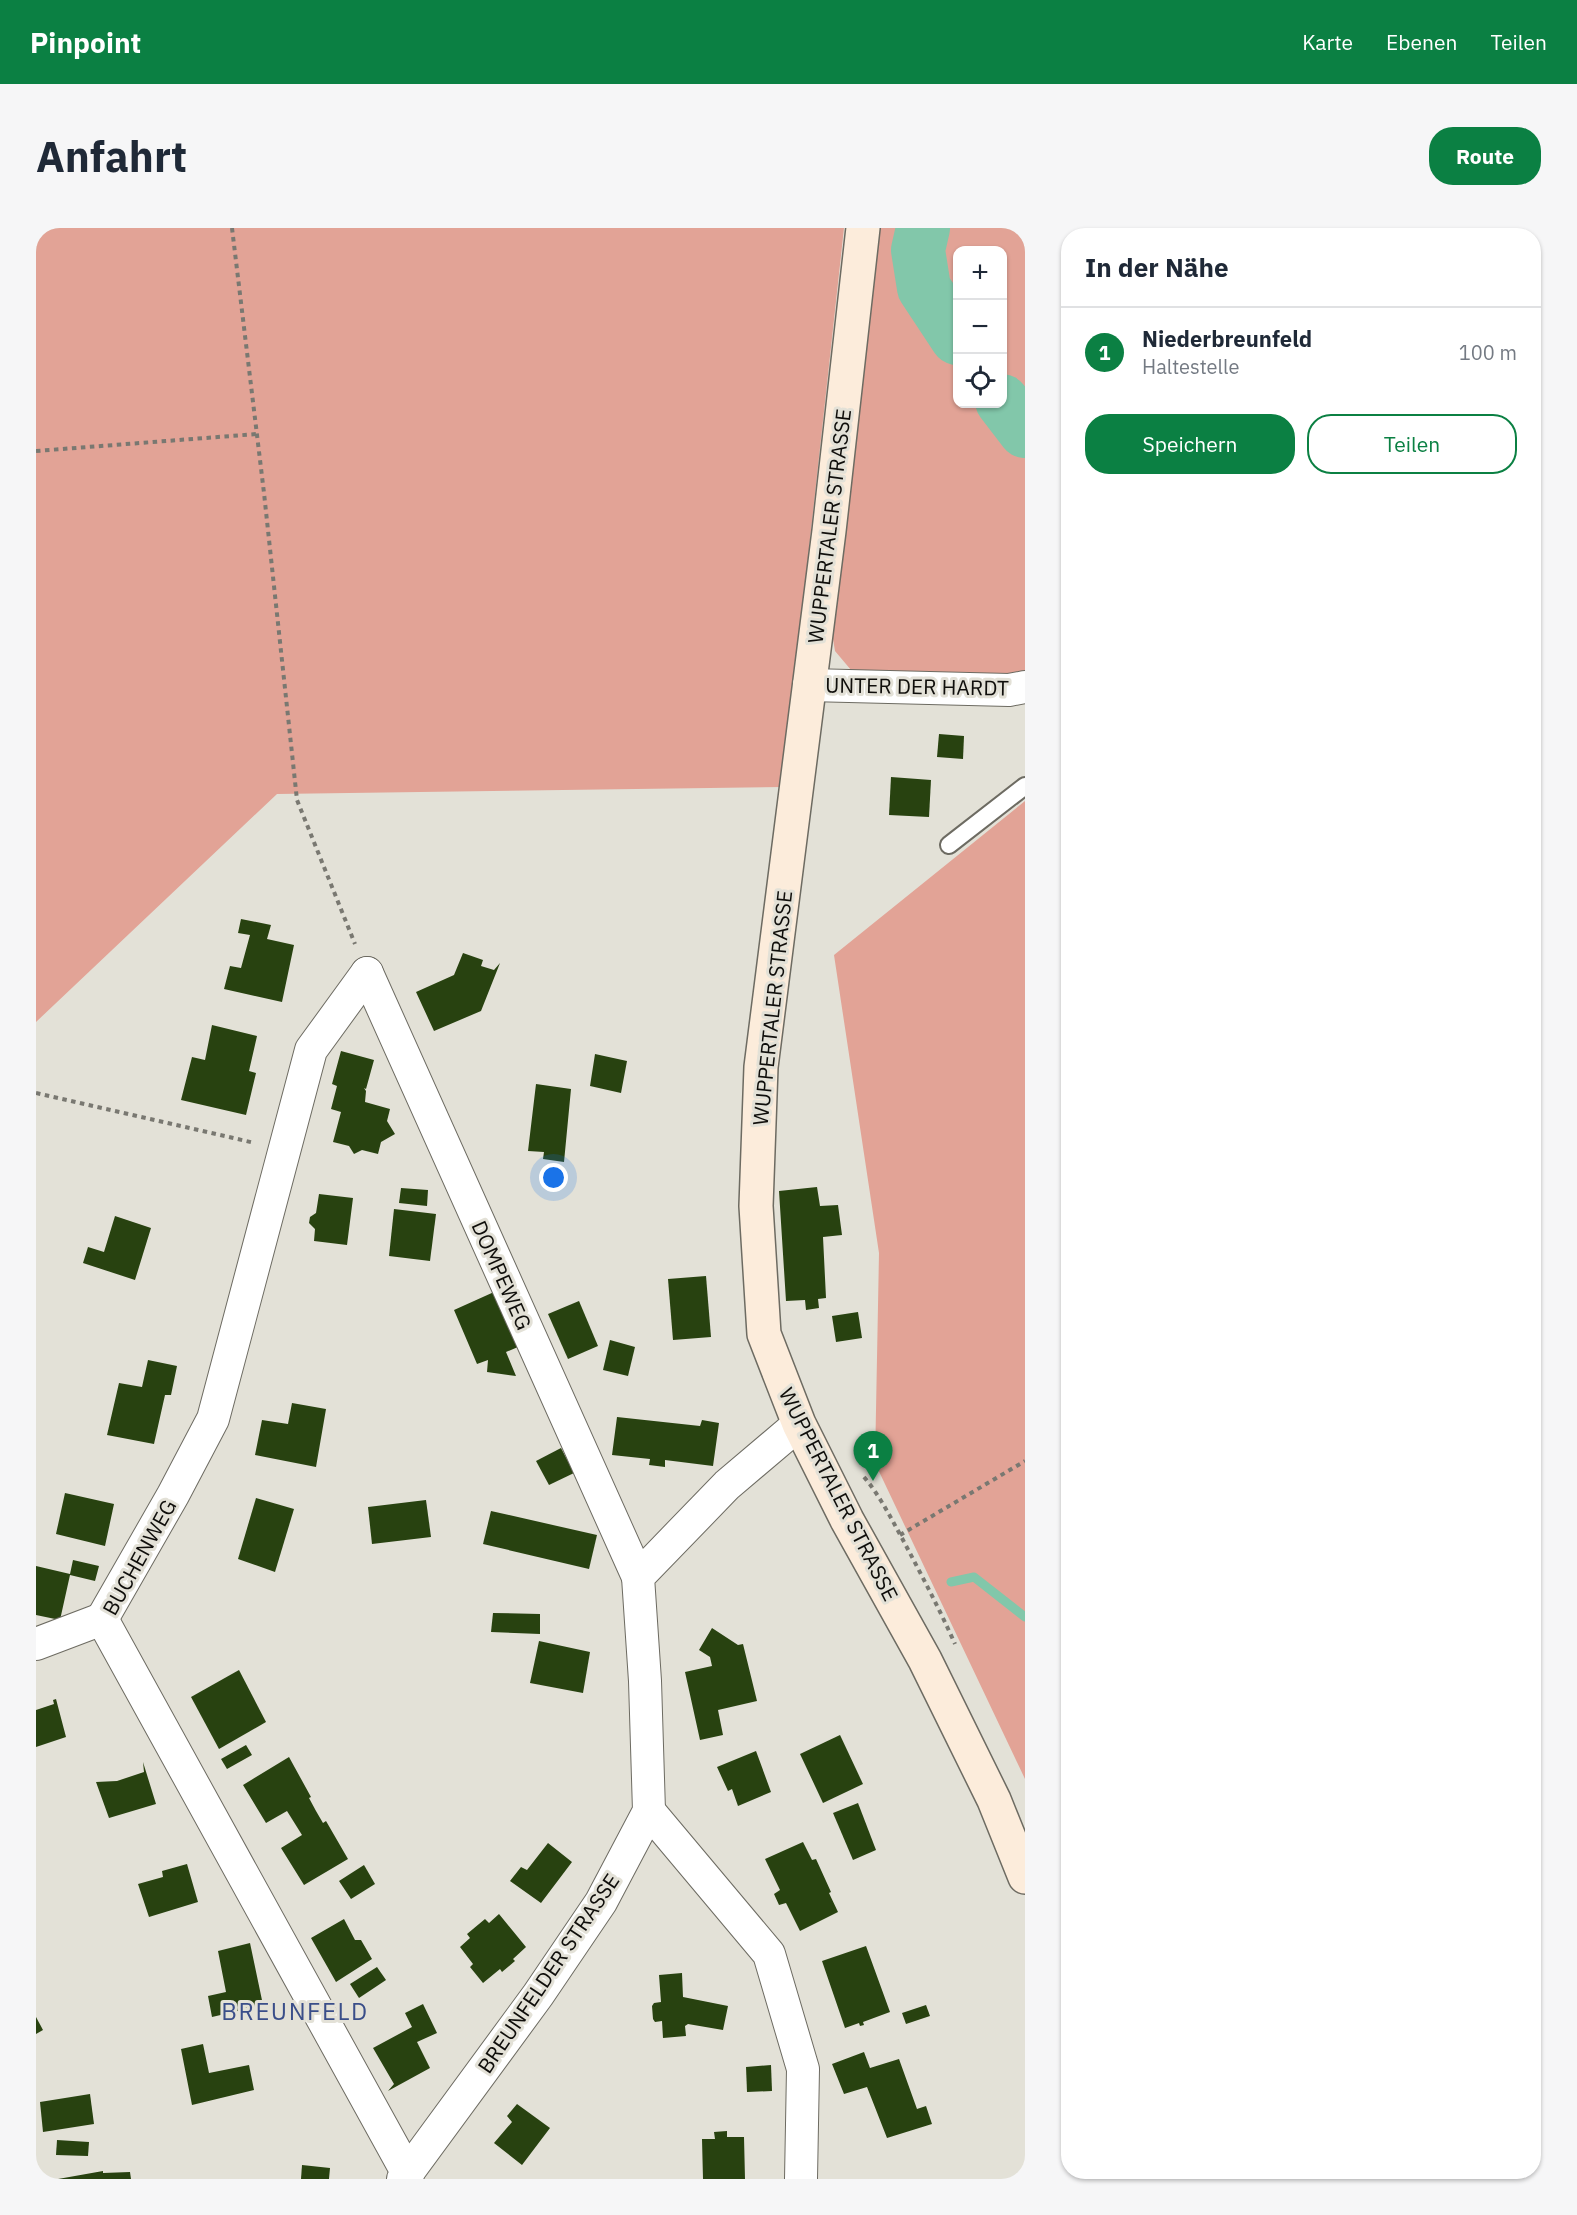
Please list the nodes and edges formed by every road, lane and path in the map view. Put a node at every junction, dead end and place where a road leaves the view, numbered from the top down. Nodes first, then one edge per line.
1 (232, 228) edge
2 (863, 228) edge
3 (257, 434) junction
4 (36, 451) edge
5 (809, 685) junction
6 (1025, 687) edge
7 (1025, 786) edge
8 (949, 845) dead end
9 (367, 973) junction
10 (36, 1094) edge
11 (285, 1149) junction
12 (799, 1424) junction
13 (1025, 1461) edge
14 (900, 1535) dead end
15 (638, 1577) junction
16 (102, 1619) junction
17 (36, 1644) edge
18 (649, 1810) junction
19 (1025, 1877) edge
20 (406, 2176) edge
21 (801, 2179) edge

1 - 3 path
2 - 5 main road, WUPPERTALER STRASSE
3 - 4 path
3 - 9 path
5 - 6 street, UNTER DER HARDT
5 - 12 main road, WUPPERTALER STRASSE
7 - 8 lane
9 - 11 street, BUCHENWEG
9 - 15 street, DOMPEWEG
10 - 11 path
11 - 16 street, BUCHENWEG
12 - 15 street
12 - 19 main road, WUPPERTALER STRASSE
13 - 14 path
15 - 18 street, BREUNFELDER STRASSE
16 - 17 street
16 - 20 street, BUCHENWEG
18 - 20 street, BREUNFELDER STRASSE
18 - 21 street

